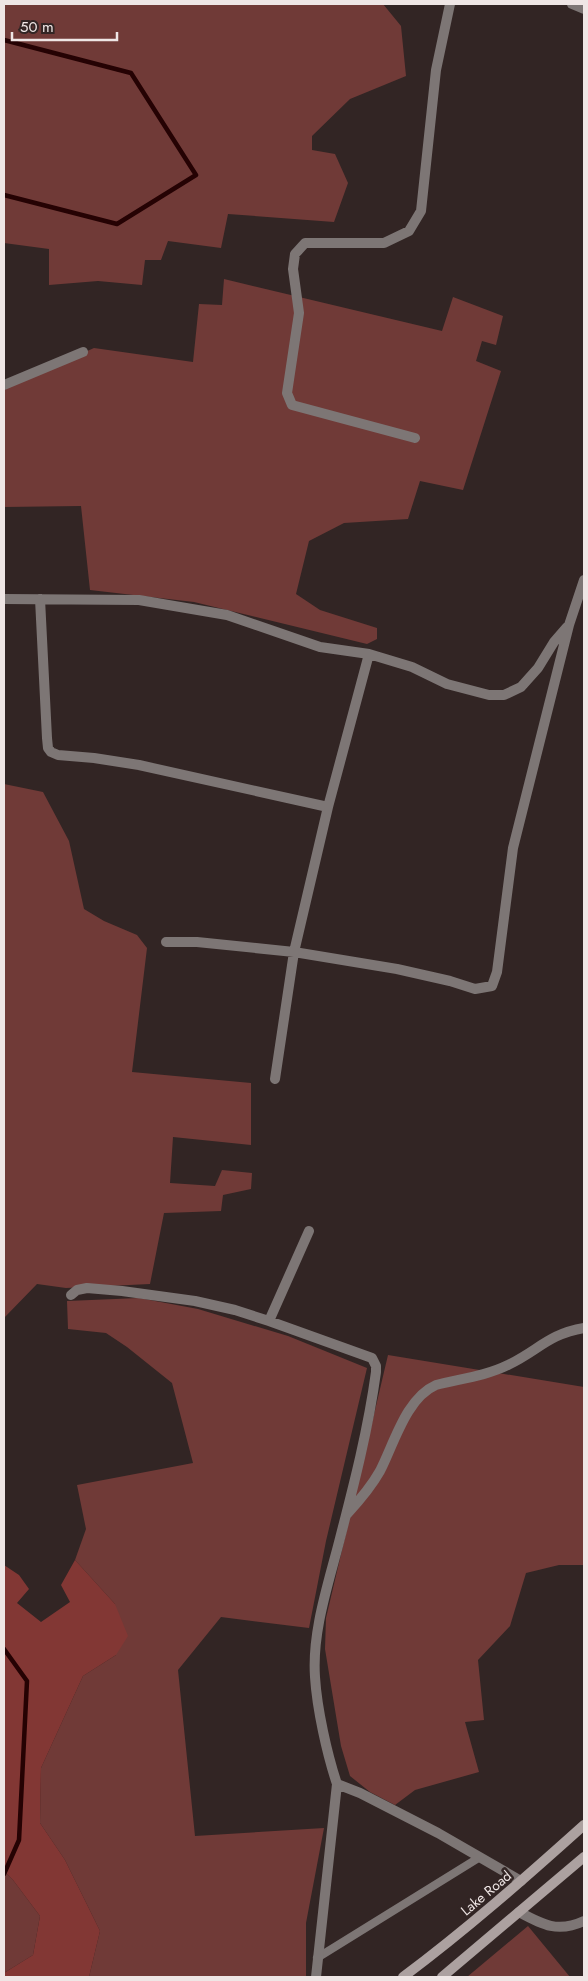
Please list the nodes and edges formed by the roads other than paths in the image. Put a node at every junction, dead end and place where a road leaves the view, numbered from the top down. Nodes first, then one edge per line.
1 (450, 4) edge
2 (572, 4) edge
3 (584, 9) edge
4 (83, 352) dead end
5 (4, 385) edge
6 (415, 438) dead end
7 (584, 580) edge
8 (4, 599) edge
9 (40, 599) junction
10 (582, 601) edge
11 (569, 625) junction
12 (369, 654) junction
13 (328, 807) junction
14 (166, 942) dead end
15 (294, 952) junction
16 (275, 1078) dead end
17 (309, 1231) dead end
18 (71, 1295) dead end
19 (269, 1321) junction
20 (584, 1328) edge
21 (346, 1515) junction
22 (337, 1784) junction
23 (584, 1825) edge
24 (480, 1857) junction
25 (584, 1858) edge
26 (522, 1881) junction
27 (519, 1912) junction
28 (584, 1921) edge
29 (317, 1958) junction
30 (316, 1977) edge
31 (403, 1977) edge
32 (442, 1977) edge

1 - 6 street
2 - 3 street
4 - 5 street
7 - 10 street
8 - 9 street
9 - 12 street
9 - 13 street
10 - 11 street
11 - 12 street
11 - 15 street
12 - 13 street
13 - 15 street
14 - 15 street
15 - 16 street
17 - 19 street
18 - 19 street
19 - 21 street
20 - 21 street
21 - 22 street
22 - 24 street
22 - 29 street
23 - 26 main road, Lake Road
24 - 26 street
24 - 29 lane
25 - 27 main road
26 - 31 main road, Lake Road
27 - 28 street
27 - 32 main road
29 - 30 street

